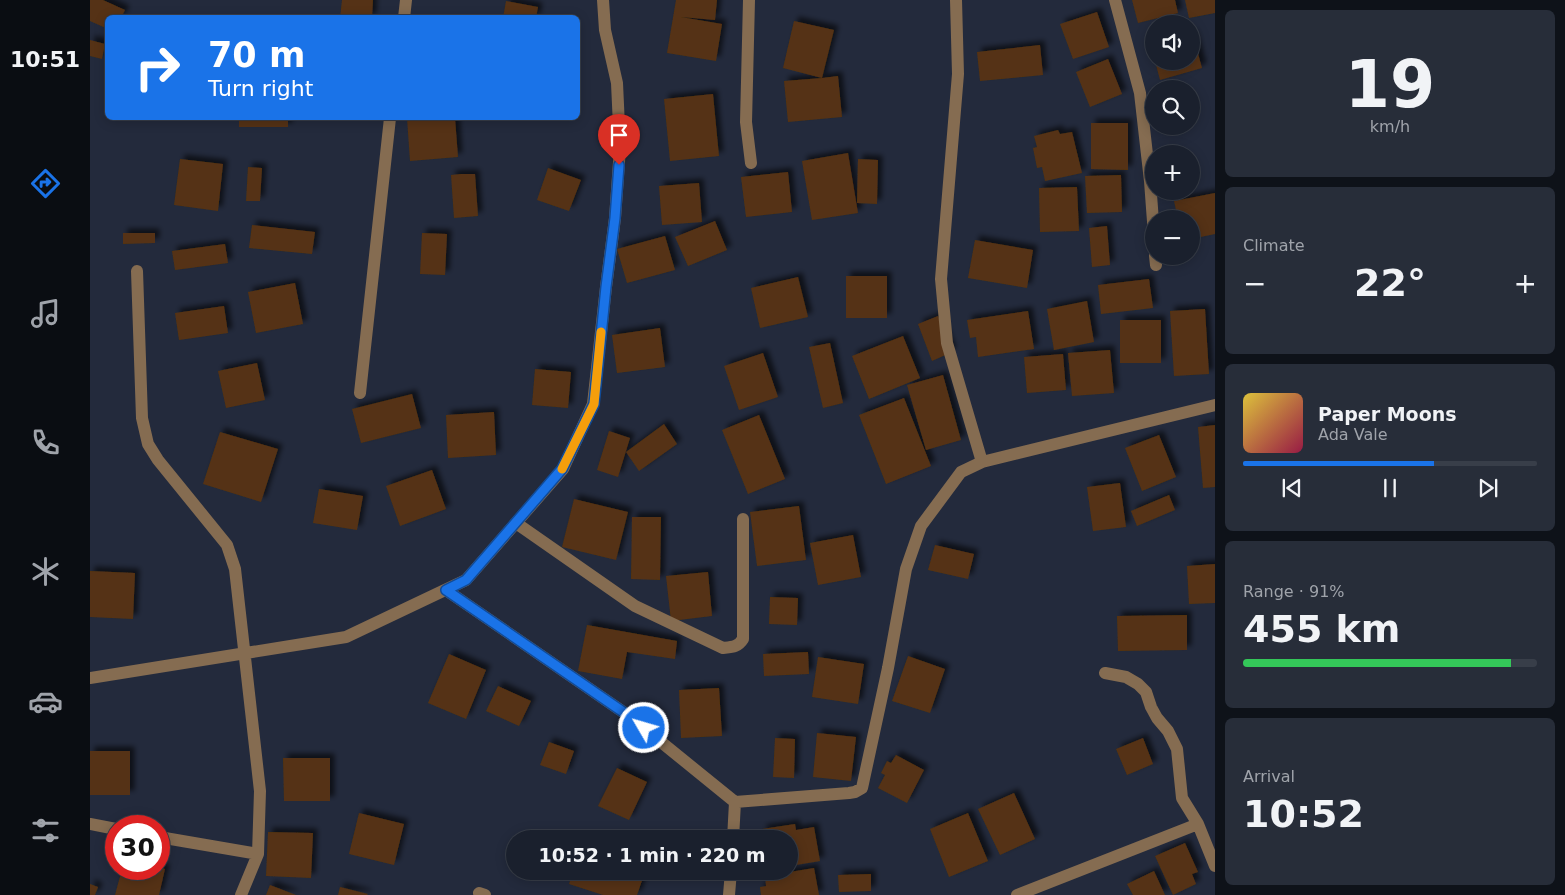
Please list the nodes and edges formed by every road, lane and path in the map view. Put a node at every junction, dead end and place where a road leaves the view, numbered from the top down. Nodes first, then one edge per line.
1 (406, 0) edge
2 (603, 0) edge
3 (749, 0) edge
4 (956, 0) edge
5 (1115, 0) edge
6 (404, 15) edge
7 (390, 120) edge
8 (751, 163) dead end
9 (1152, 210) edge
10 (137, 271) dead end
11 (360, 393) dead end
12 (1215, 405) edge
13 (982, 462) junction
14 (743, 519) dead end
15 (516, 522) junction
16 (446, 590) junction
17 (244, 654) junction
18 (1105, 674) dead end
19 (90, 678) edge
20 (735, 802) junction
21 (90, 824) edge
22 (1198, 824) junction
23 (105, 827) edge
24 (733, 830) edge
25 (170, 839) edge
26 (258, 854) junction
27 (1215, 866) edge
28 (730, 880) edge
29 (241, 895) edge
30 (729, 895) edge
31 (1017, 895) edge

1 - 6 street
2 - 15 street
3 - 8 street
4 - 13 street
5 - 9 street
7 - 11 street
10 - 17 street
12 - 13 street
13 - 20 street
14 - 15 street
15 - 16 street
16 - 17 street
16 - 20 street
17 - 19 street
17 - 26 street
18 - 22 street
20 - 24 street
21 - 23 street
22 - 27 street
22 - 31 street
25 - 26 street
26 - 29 street
28 - 30 street

